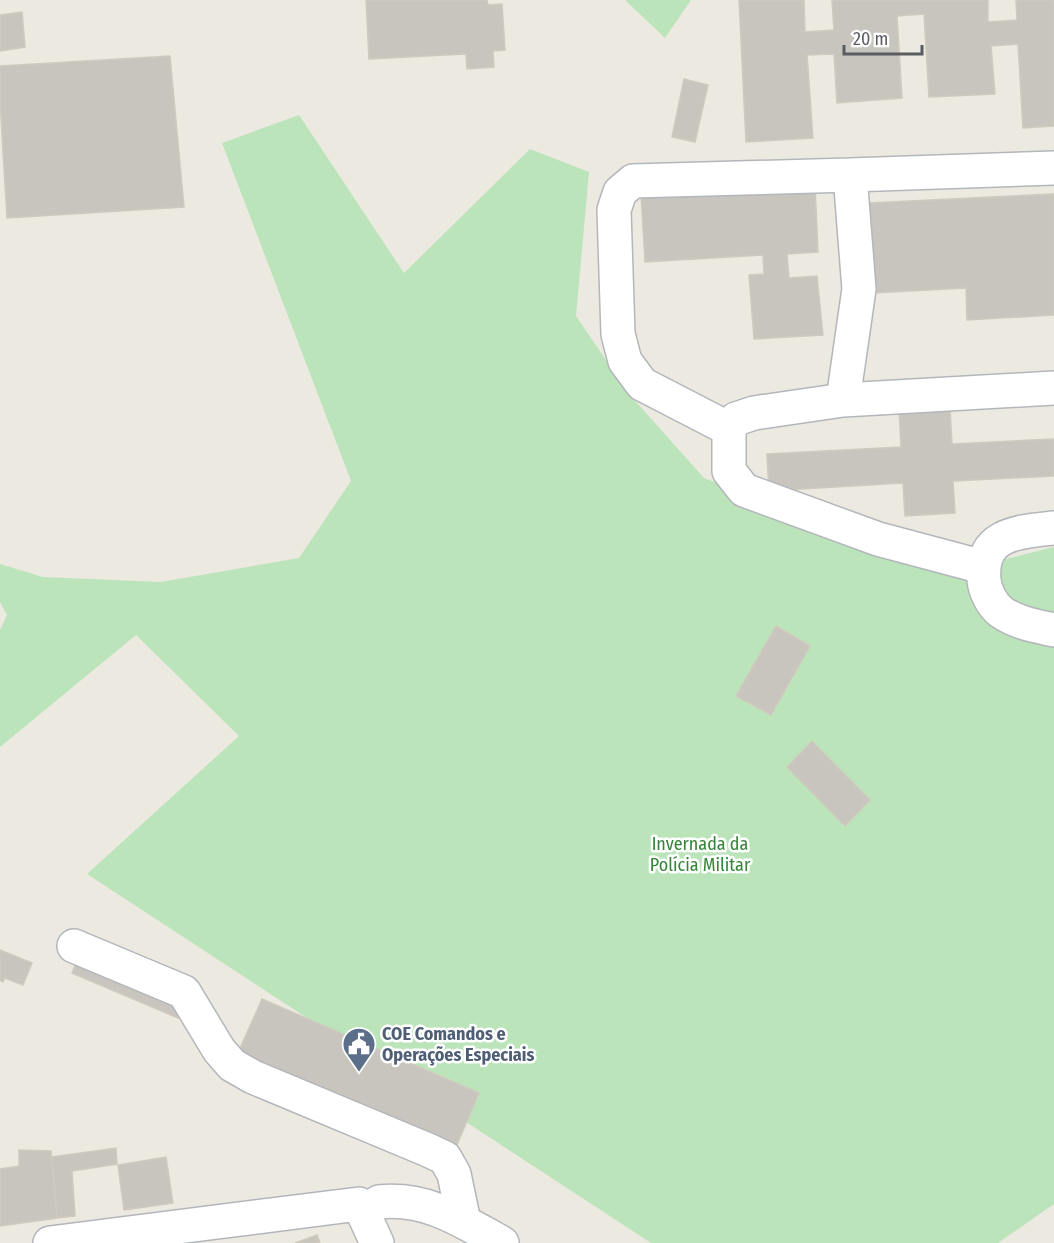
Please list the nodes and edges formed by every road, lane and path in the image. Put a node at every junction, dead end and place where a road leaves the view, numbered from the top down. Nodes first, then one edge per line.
1 (1054, 168) edge
2 (850, 175) junction
3 (1054, 388) edge
4 (843, 400) junction
5 (729, 429) junction
6 (1054, 528) edge
7 (983, 567) junction
8 (1054, 630) edge
9 (74, 946) dead end
10 (369, 1203) junction
11 (464, 1222) junction
12 (262, 1229) edge
13 (203, 1233) edge
14 (50, 1243) edge
15 (377, 1243) edge
16 (502, 1243) edge

1 - 2 street
2 - 4 street
2 - 5 street
3 - 4 street
4 - 5 street
5 - 7 street
6 - 7 street
7 - 8 street
9 - 11 street
10 - 11 street
10 - 12 street
10 - 15 street
11 - 16 street
12 - 13 street
13 - 14 street

